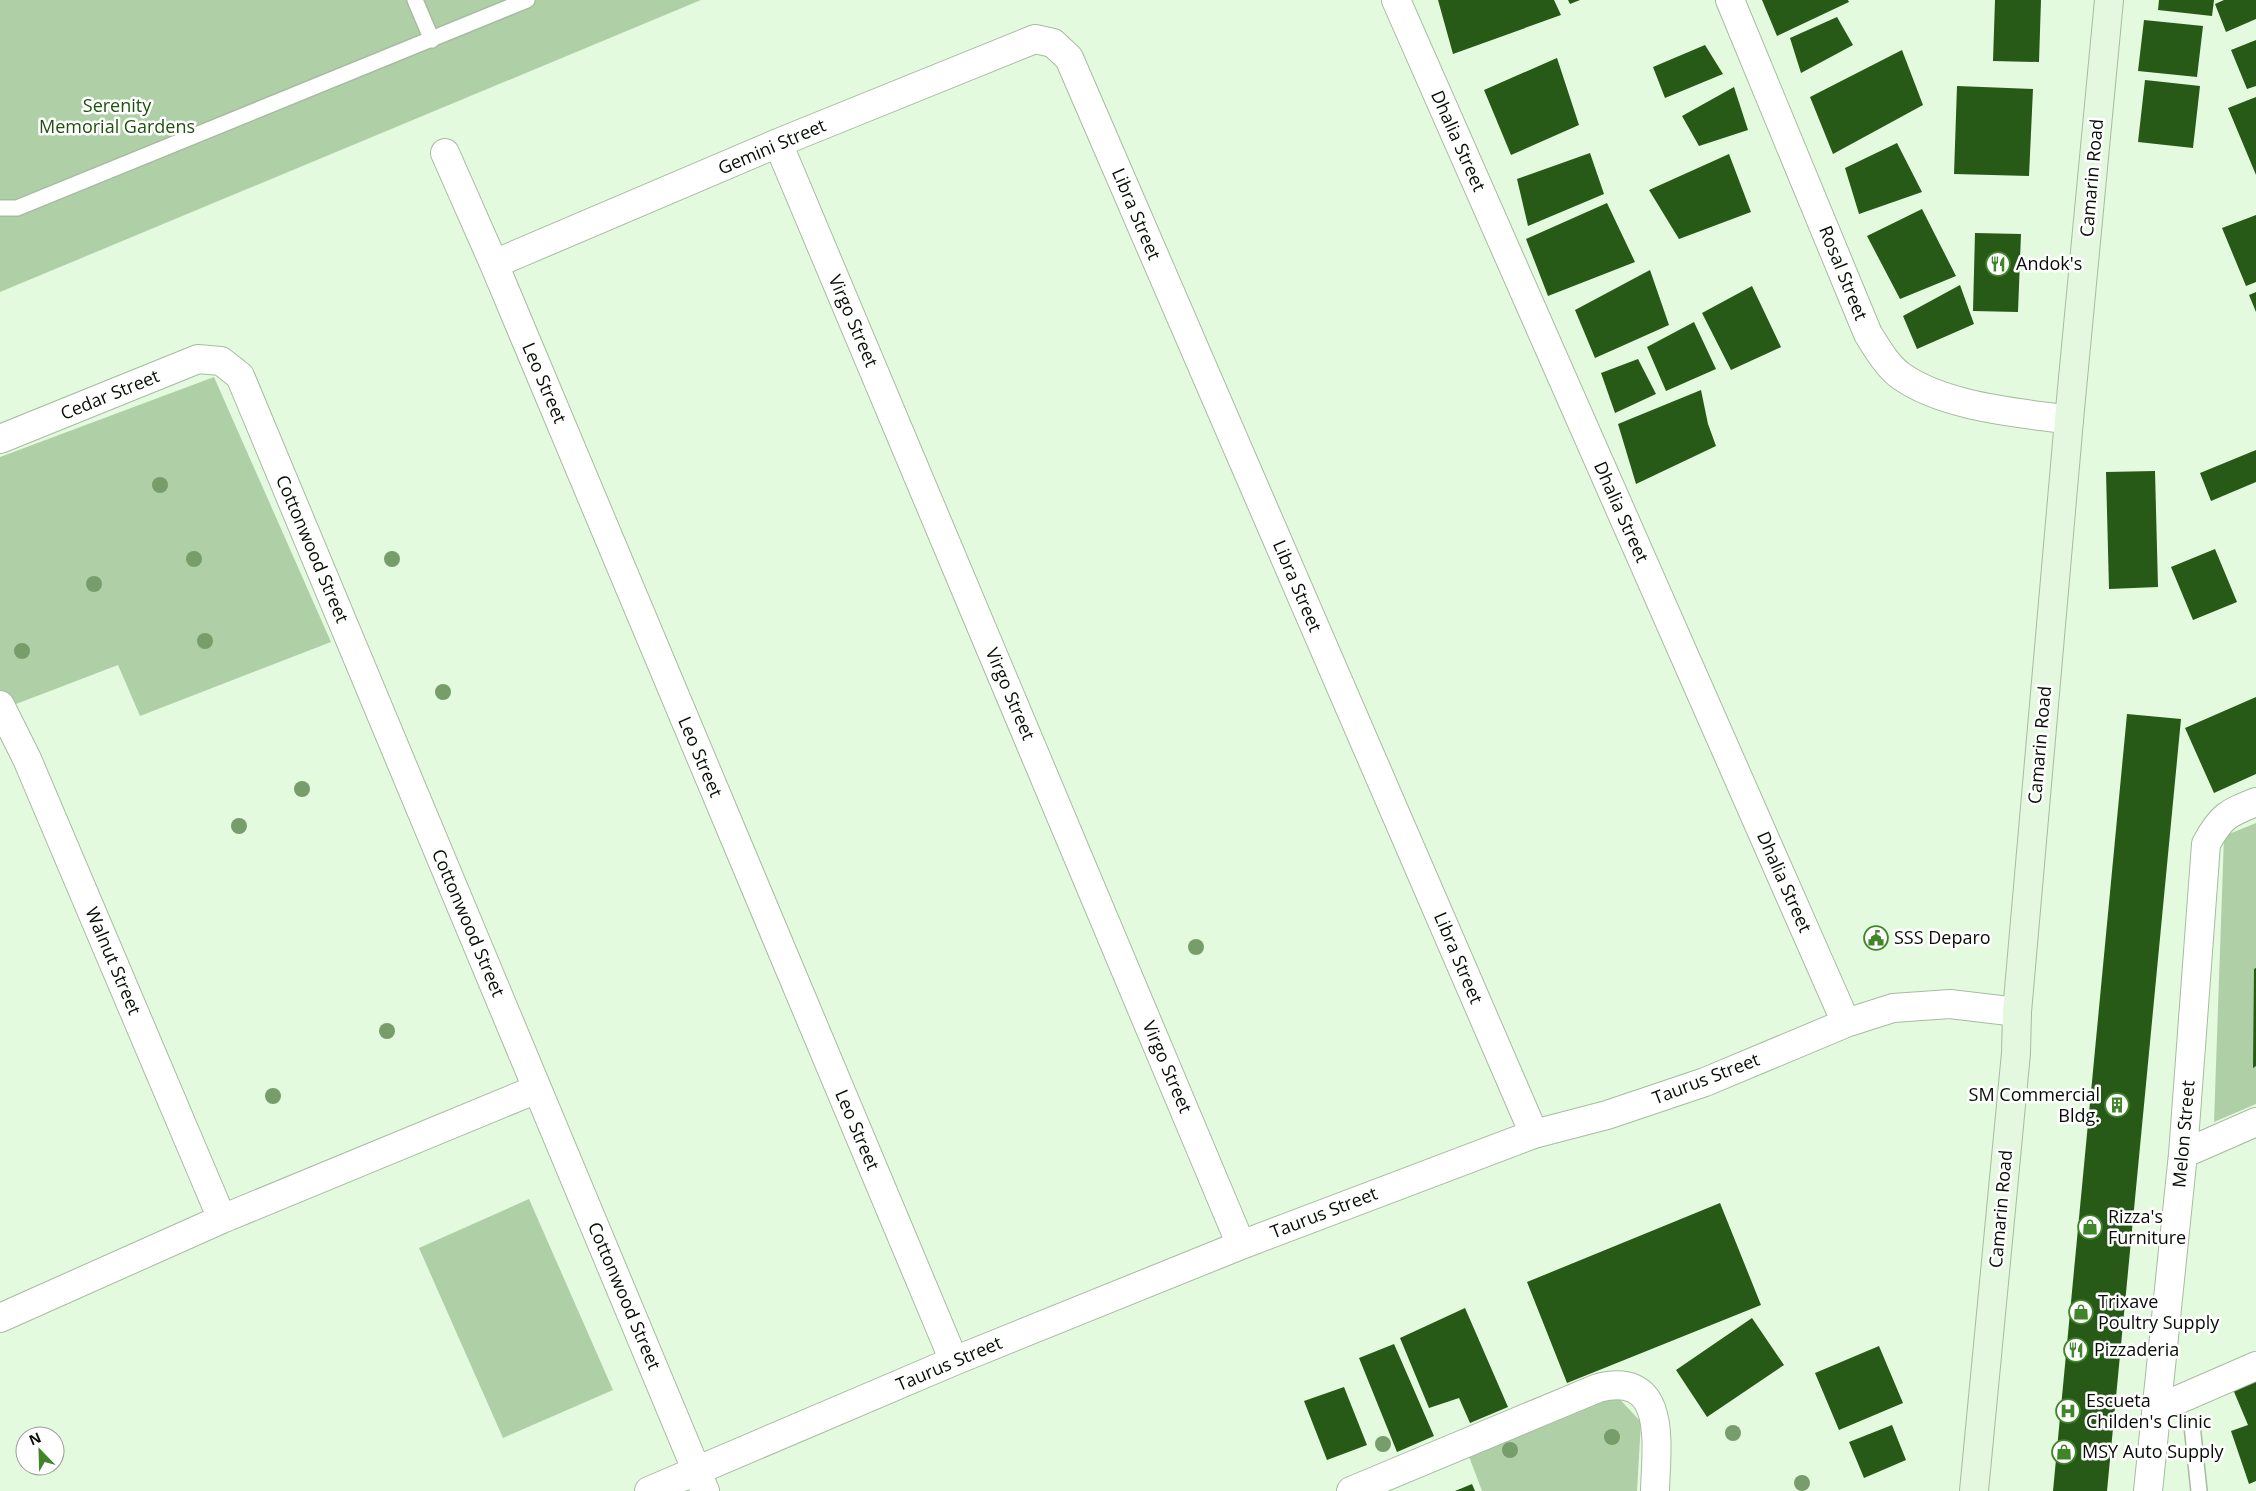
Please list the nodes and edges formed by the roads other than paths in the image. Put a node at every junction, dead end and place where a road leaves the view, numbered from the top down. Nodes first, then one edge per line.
1 (415, 0) edge
2 (527, 0) edge
3 (1396, 0) edge
4 (1730, 0) edge
5 (2109, 0) edge
6 (432, 40) junction
7 (1053, 43) joint
8 (778, 144) junction
9 (446, 153) dead end
10 (0, 208) edge
11 (494, 264) junction
12 (221, 361) joint
13 (2069, 420) junction
14 (0, 439) edge
15 (0, 705) edge
16 (2256, 802) edge
17 (2017, 1012) junction
18 (1846, 1023) junction
19 (537, 1089) junction
20 (2256, 1122) edge
21 (1534, 1134) junction
22 (2183, 1154) junction
23 (222, 1219) junction
24 (1241, 1245) junction
25 (0, 1318) edge
26 (954, 1361) junction
27 (2256, 1366) edge
28 (2157, 1409) junction
29 (2192, 1425) dead end
30 (701, 1481) edge
31 (649, 1491) edge
32 (1351, 1491) edge
33 (1655, 1491) edge
34 (1974, 1491) edge
35 (2148, 1491) edge
36 (2199, 1491) edge

1 - 6 lane
2 - 6 lane
3 - 18 street, Dhalia Street
4 - 13 street, Rosal Street
5 - 13 main road, Camarin Road
6 - 10 lane
7 - 8 street, Gemini Street
7 - 21 street, Libra Street
8 - 11 street, Gemini Street
8 - 24 street, Virgo Street
9 - 11 street, Leo Street
11 - 26 street, Leo Street
12 - 14 street, Cedar Street
12 - 19 street, Cottonwood Street
13 - 17 main road, Camarin Road
15 - 23 street, Walnut Street
16 - 22 street, Melon Street
17 - 18 street, Taurus Street
17 - 34 main road, Camarin Road
18 - 21 street, Taurus Street
19 - 23 street
19 - 30 street, Cottonwood Street
20 - 22 street
21 - 24 street, Taurus Street
22 - 28 street, Melon Street
23 - 25 street
24 - 26 street, Taurus Street
26 - 30 street, Taurus Street
27 - 28 street
28 - 35 street, Melon Street
29 - 36 lane
30 - 31 street, Taurus Street
32 - 33 street

